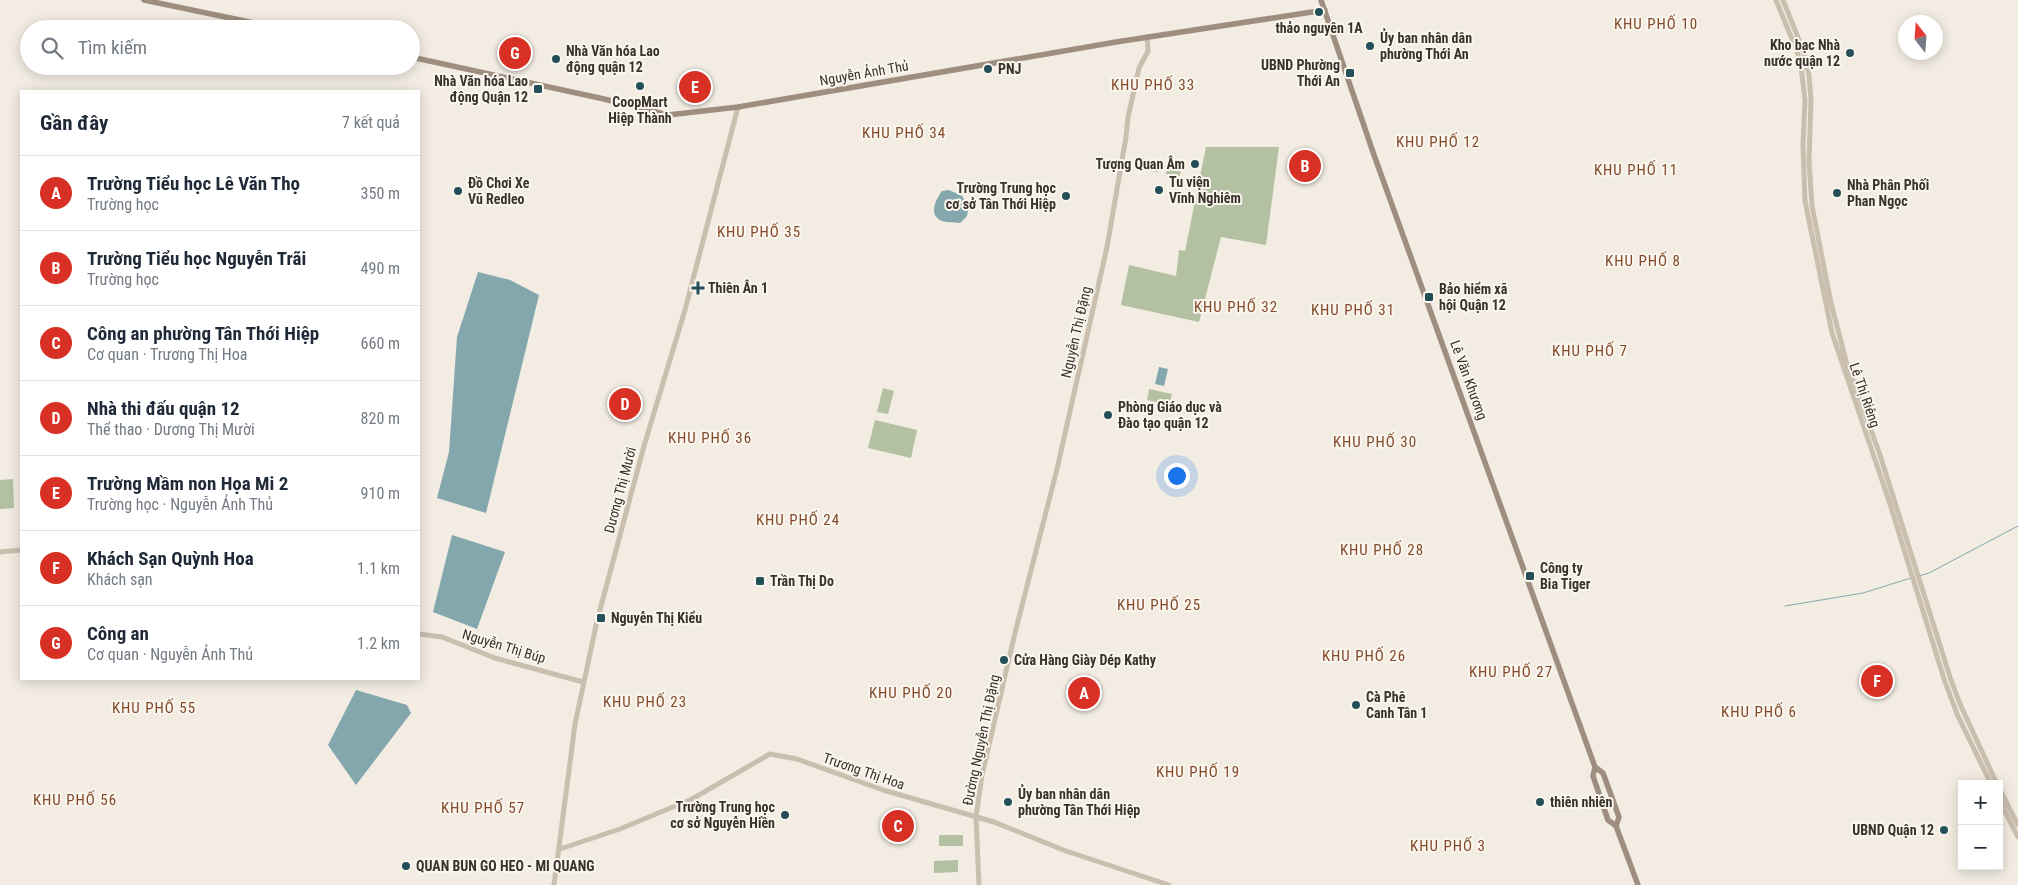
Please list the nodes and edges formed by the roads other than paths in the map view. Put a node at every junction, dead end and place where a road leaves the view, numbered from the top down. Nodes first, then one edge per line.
1 (144, 0) edge
2 (1320, 0) edge
3 (1776, 0) edge
4 (1783, 0) edge
5 (1324, 10) junction
6 (240, 20) edge
7 (1147, 37) junction
8 (420, 59) edge
9 (738, 107) junction
10 (20, 550) edge
11 (0, 552) edge
12 (1914, 570) junction
13 (1919, 583) junction
14 (1015, 633) joint
15 (420, 634) edge
16 (583, 682) junction
17 (1595, 767) junction
18 (1989, 780) edge
19 (1995, 780) edge
20 (2003, 796) edge
21 (2003, 808) edge
22 (976, 817) junction
23 (2018, 825) edge
24 (1616, 826) junction
25 (2018, 837) edge
26 (560, 849) junction
27 (979, 884) edge
28 (554, 885) edge
29 (1169, 885) edge
30 (1638, 885) edge

1 - 6 main road
2 - 5 main road, Lê Văn Khương
3 - 12 street, Lê Thị Riêng
4 - 12 street, Lê Thị Riêng
5 - 7 main road, Nguyễn Ảnh Thủ
5 - 17 main road, Lê Văn Khương
7 - 9 main road, Nguyễn Ảnh Thủ
7 - 14 street, Nguyễn Thị Đặng
8 - 9 main road, Nguyễn Ảnh Thủ
9 - 16 street, Dương Thị Mười
10 - 11 street
12 - 13 street, Lê Thị Riêng
13 - 18 street, Lê Thị Riêng
13 - 19 street, Lê Thị Riêng
14 - 22 street, Đường Nguyễn Thị Đặng
15 - 16 street, Nguyễn Thị Búp
16 - 26 street, Dương Thị Mười
17 - 24 main road, Lê Văn Khương
17 - 24 main road, Lê Văn Khương
20 - 23 street
21 - 25 street
22 - 26 street, Trương Thị Hoa
22 - 27 street, Đường Nguyễn Thị Đặng
22 - 29 street, Trương Thị Hoa
24 - 30 main road, Lê Văn Khương
26 - 28 street, Dương Thị Mười

